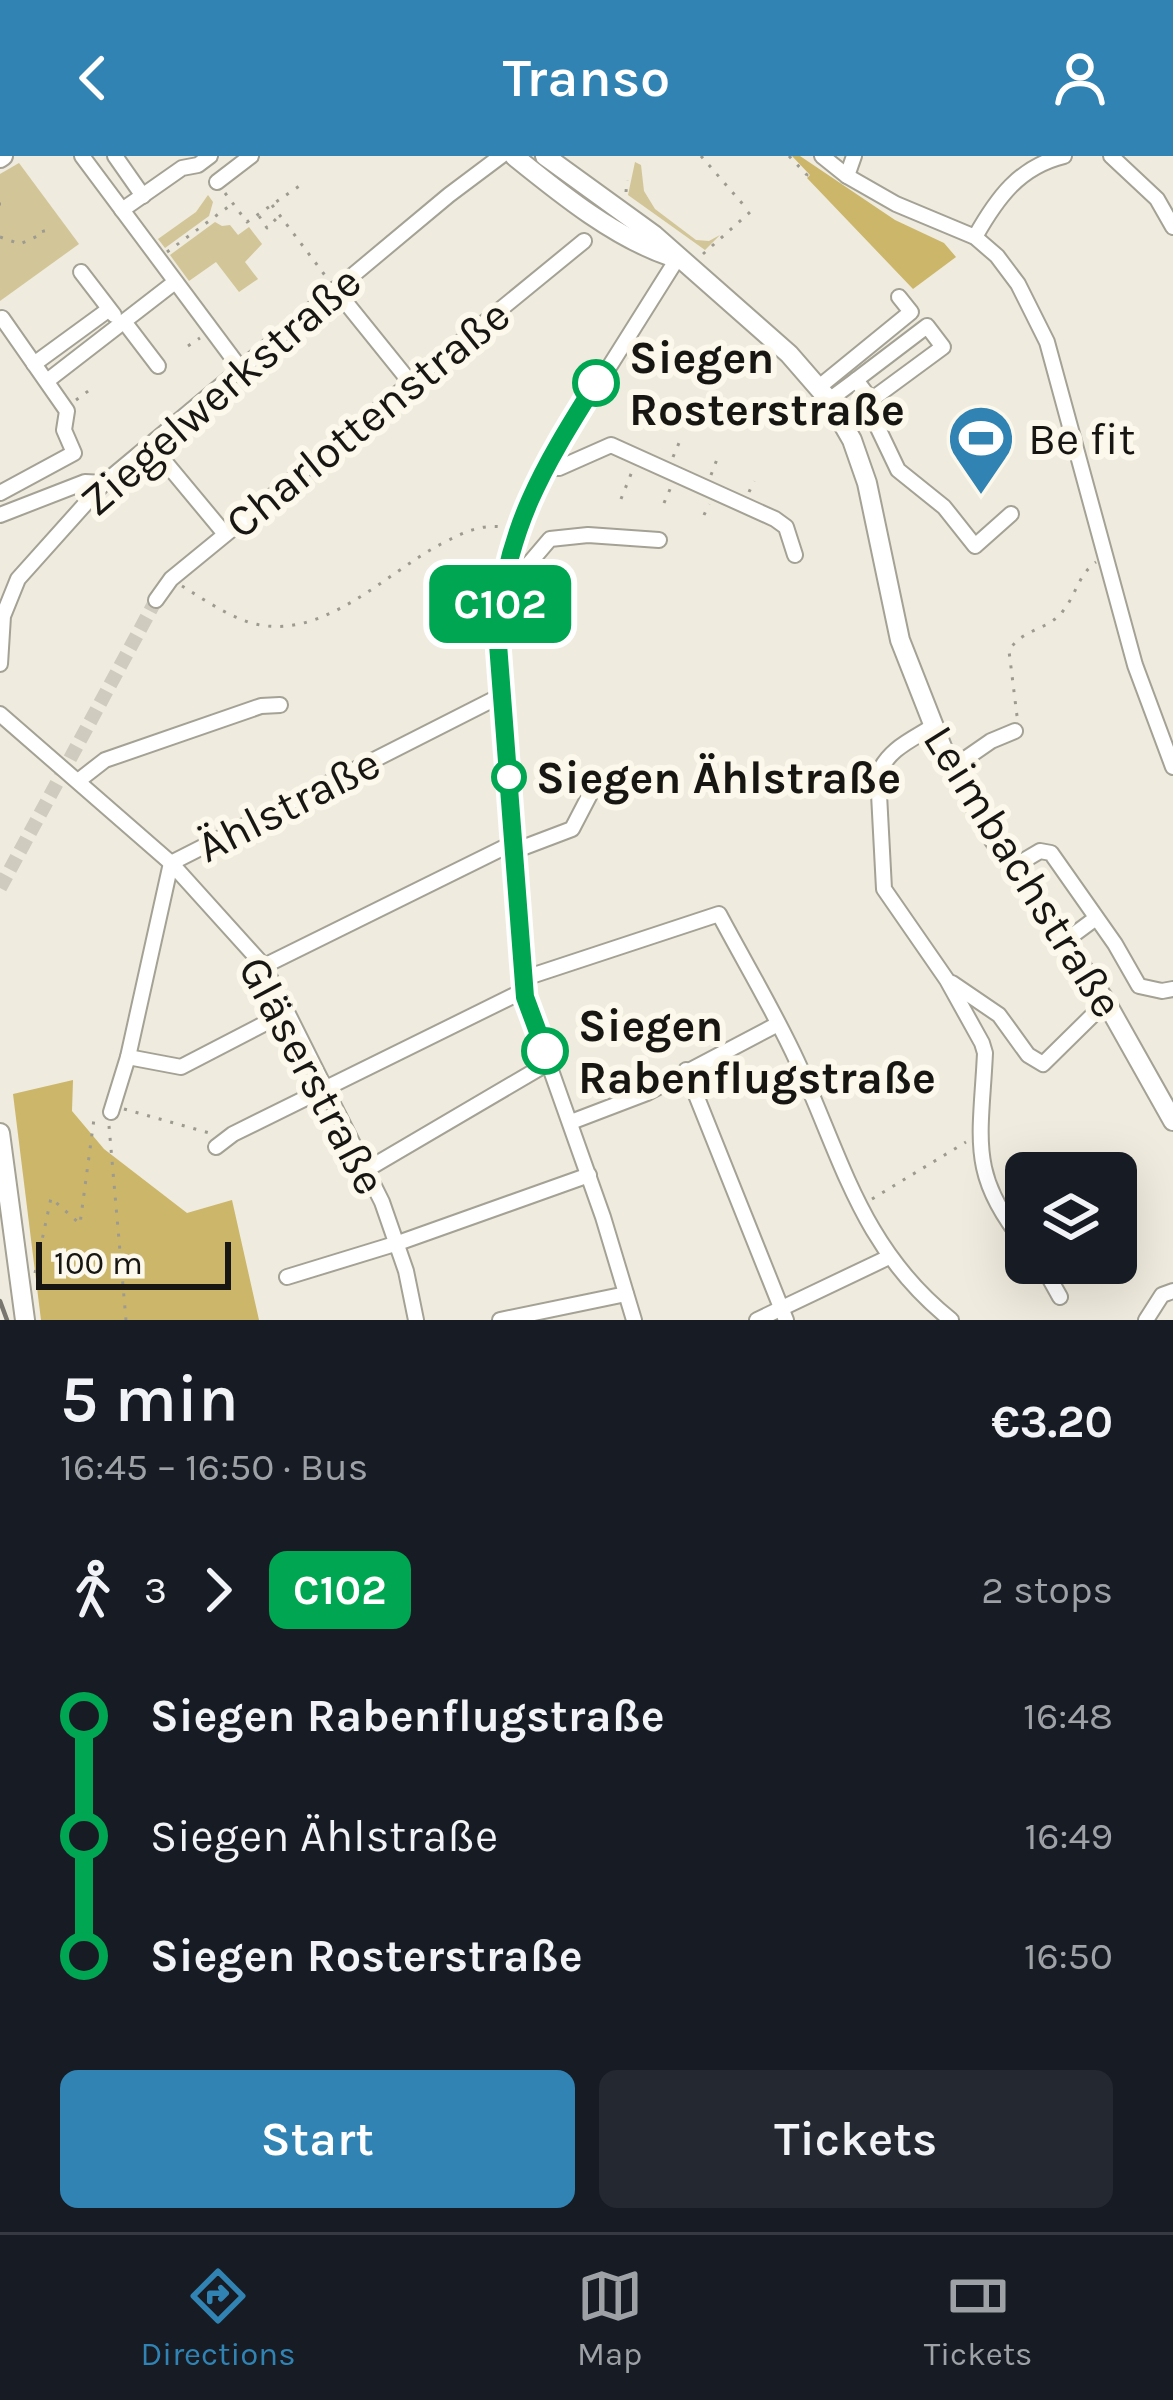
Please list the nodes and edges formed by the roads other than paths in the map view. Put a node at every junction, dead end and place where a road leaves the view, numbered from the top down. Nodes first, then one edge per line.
1 (82, 156) edge
2 (116, 156) edge
3 (210, 156) edge
4 (251, 156) edge
5 (501, 156) edge
6 (514, 156) edge
7 (545, 156) edge
8 (822, 156) edge
9 (854, 156) edge
10 (1064, 156) edge
11 (1111, 156) edge
12 (847, 176) junction
13 (217, 182) road end
14 (143, 196) junction
15 (122, 210) junction
16 (1173, 227) edge
17 (975, 237) junction
18 (584, 241) dead end
19 (683, 263) junction
20 (81, 272) dead end
21 (176, 282) junction
22 (335, 290) junction
23 (899, 297) dead end
24 (108, 310) junction
25 (2, 319) edge
26 (126, 324) junction
27 (34, 364) junction
28 (158, 366) dead end
29 (240, 368) junction
30 (856, 380) junction
31 (46, 381) junction
32 (410, 382) junction
33 (824, 394) junction
34 (871, 400) junction
35 (151, 446) junction
36 (545, 466) junction
37 (104, 483) junction
38 (0, 493) edge
39 (1011, 514) dead end
40 (0, 515) edge
41 (225, 534) junction
42 (659, 540) dead end
43 (795, 555) dead end
44 (506, 566) junction
45 (156, 599) tunnel mouth
46 (0, 664) edge
47 (504, 694) junction
48 (280, 705) dead end
49 (0, 714) edge
50 (932, 727) junction
51 (1017, 730) road end
52 (1173, 766) edge
53 (952, 767) junction
54 (78, 781) junction
55 (597, 781) dead end
56 (514, 847) junction
57 (171, 863) junction
58 (1013, 867) junction
59 (1096, 919) junction
60 (1065, 940) junction
61 (264, 966) junction
62 (947, 980) junction
63 (526, 983) junction
64 (1167, 990) edge
65 (1106, 1002) junction
66 (287, 1012) junction
67 (778, 1024) junction
68 (128, 1058) junction
69 (550, 1063) junction
70 (686, 1070) junction
71 (326, 1088) junction
72 (111, 1112) road end
73 (1173, 1121) edge
74 (571, 1122) junction
75 (0, 1132) edge
76 (216, 1147) dead end
77 (366, 1170) junction
78 (589, 1175) junction
79 (1005, 1218) edge
80 (398, 1243) junction
81 (887, 1258) junction
82 (286, 1277) dead end
83 (1053, 1284) edge
84 (1173, 1291) edge
85 (626, 1294) junction
86 (1060, 1297) dead end
87 (783, 1315) edge
88 (25, 1320) edge
89 (416, 1320) edge
90 (500, 1320) edge
91 (634, 1320) edge
92 (758, 1320) edge
93 (951, 1320) edge
94 (1146, 1320) edge

1 - 15 street
2 - 14 street
3 - 14 street
4 - 13 street
5 - 22 street, Ziegelwerkstraße
6 - 19 main road, Leimbachstraße
7 - 19 main road, Leimbachstraße
8 - 12 street
9 - 12 street
10 - 17 street
11 - 16 street
12 - 17 street
14 - 15 street
15 - 21 street
17 - 52 street
18 - 32 street, Charlottenstraße
19 - 33 main road, Leimbachstraße
19 - 36 street
20 - 24 street
21 - 26 street
21 - 29 street
22 - 29 street, Ziegelwerkstraße
22 - 32 street
23 - 33 street
24 - 26 street
24 - 27 street
25 - 27 street
26 - 28 street
26 - 31 street
27 - 31 street
29 - 35 street, Ziegelwerkstraße
30 - 33 street
30 - 34 street
30 - 34 street
31 - 38 street
32 - 41 street, Charlottenstraße
33 - 50 main road, Leimbachstraße
34 - 39 street
35 - 37 street, Ziegelwerkstraße
35 - 41 street
36 - 43 street
36 - 44 street
37 - 40 street
37 - 46 street, Ziegelwerkstraße
41 - 45 street, Charlottenstraße
42 - 44 street
44 - 47 street
47 - 56 street
47 - 57 street, Ählstraße
48 - 54 street
49 - 54 street, Gläserstraße
50 - 53 main road, Leimbachstraße
50 - 62 street
51 - 53 street
53 - 58 main road, Leimbachstraße
54 - 57 street, Gläserstraße
55 - 56 street
56 - 61 street
56 - 63 street
57 - 61 street, Gläserstraße
57 - 68 street, Ählstraße
58 - 59 street
58 - 60 main road, Leimbachstraße
59 - 60 street
59 - 64 street
60 - 65 main road, Leimbachstraße
61 - 66 street, Gläserstraße
62 - 65 street
62 - 79 street
63 - 67 street
63 - 69 street
63 - 71 street
65 - 73 main road, Leimbachstraße
66 - 68 street
66 - 71 street, Gläserstraße
67 - 70 street
67 - 81 street
68 - 72 street, Ählstraße
69 - 74 street
69 - 77 street
70 - 74 street
70 - 87 street
71 - 76 street
71 - 77 street, Gläserstraße
74 - 78 street
75 - 88 main road
77 - 80 street, Gläserstraße
78 - 80 street
78 - 85 street
80 - 82 street
80 - 89 street, Gläserstraße
81 - 87 street
81 - 93 street
83 - 86 street
84 - 94 street
85 - 90 street
85 - 91 street
87 - 92 street

